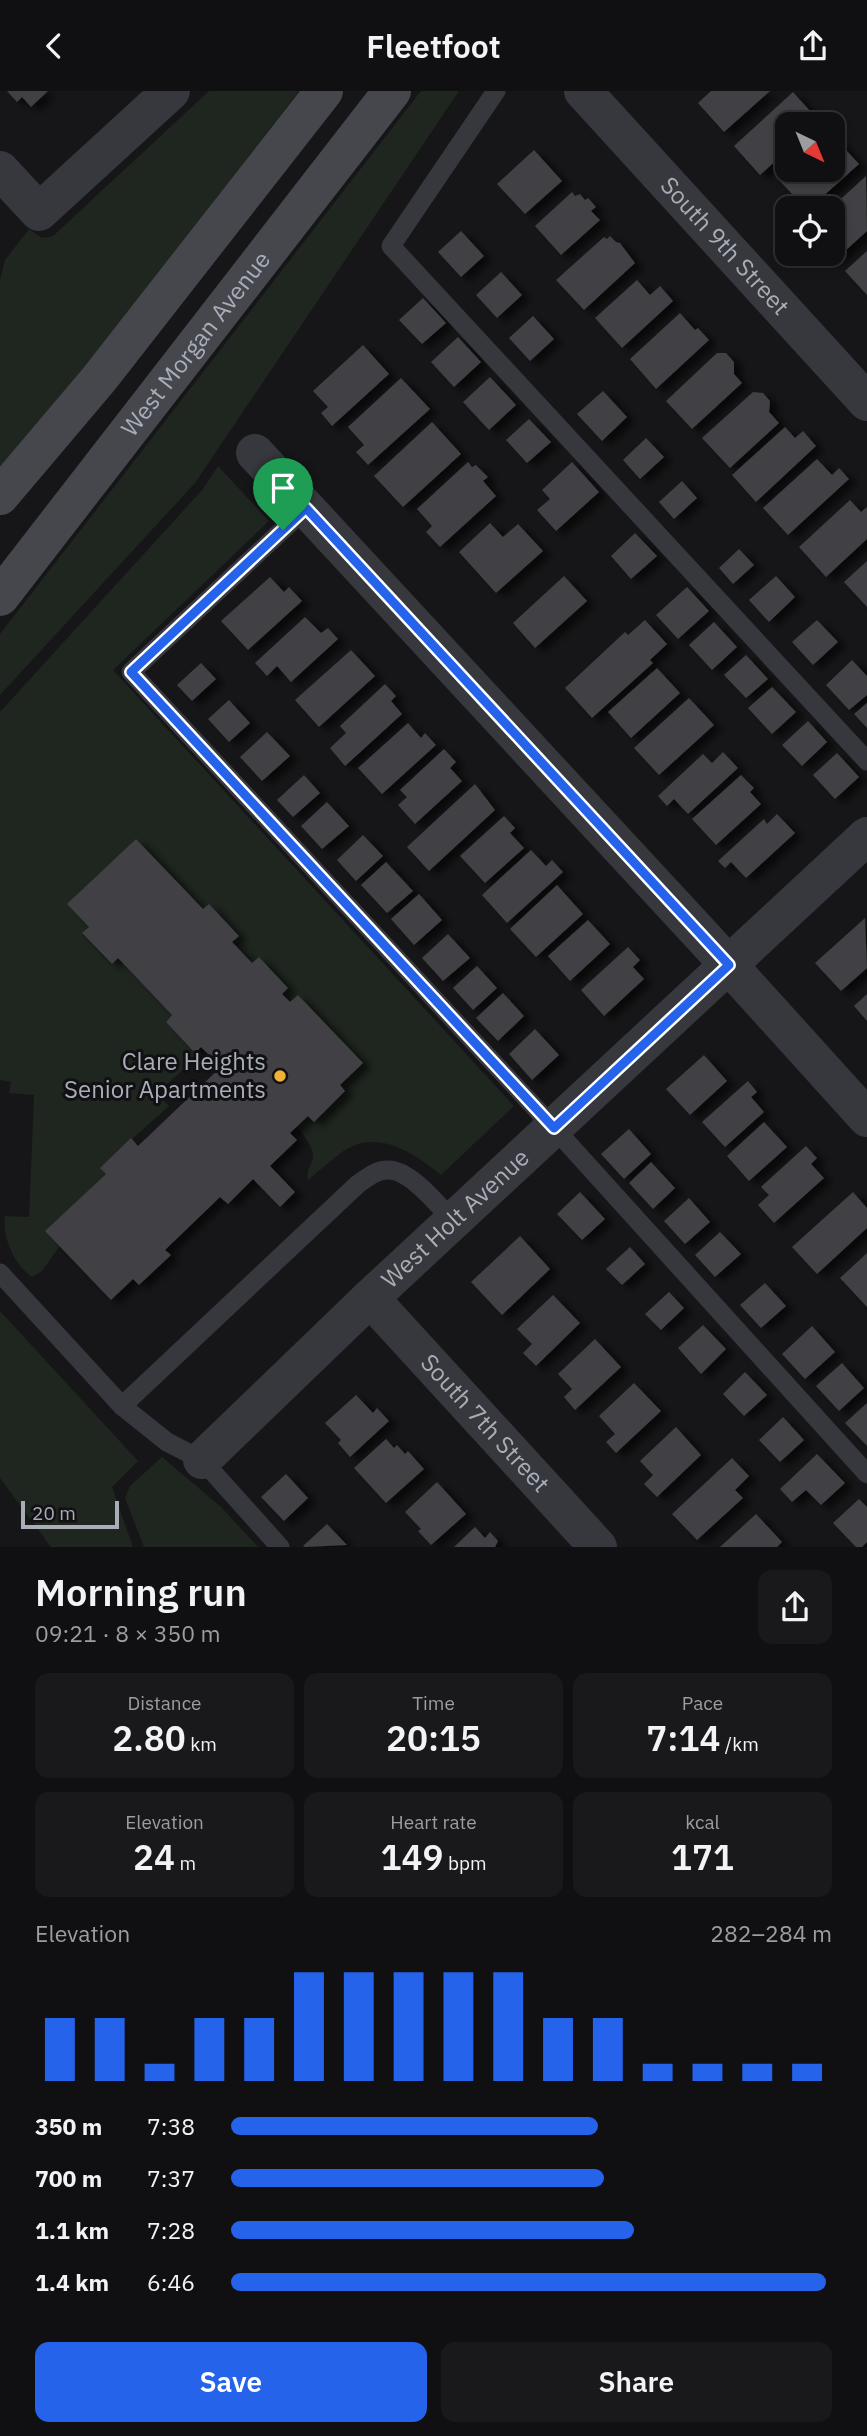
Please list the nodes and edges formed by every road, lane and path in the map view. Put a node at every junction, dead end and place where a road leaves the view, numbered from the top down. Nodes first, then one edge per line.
1 (171, 91) edge
2 (324, 91) edge
3 (392, 91) edge
4 (496, 91) edge
5 (583, 91) edge
6 (0, 170) edge
7 (867, 402) edge
8 (255, 453) dead end
9 (0, 496) edge
10 (306, 508) junction
11 (0, 597) edge
12 (867, 761) edge
13 (867, 836) edge
14 (729, 965) junction
15 (867, 1118) edge
16 (554, 1128) junction
17 (454, 1221) junction
18 (0, 1273) edge
19 (370, 1299) junction
20 (122, 1406) junction
21 (202, 1460) junction
22 (867, 1474) edge
23 (280, 1547) edge
24 (598, 1547) edge

1 - 6 street
2 - 9 street
3 - 11 street, West Morgan Avenue
4 - 12 lane
5 - 7 street, South 9th Street
8 - 10 street
10 - 14 street
10 - 16 lane
13 - 14 street, West Holt Avenue
14 - 15 street
14 - 16 street, West Holt Avenue
16 - 17 street, West Holt Avenue
16 - 22 lane
17 - 19 street, West Holt Avenue
17 - 20 lane
18 - 20 lane
19 - 21 street, West Holt Avenue
19 - 24 street, South 7th Street
20 - 21 lane
21 - 23 lane

